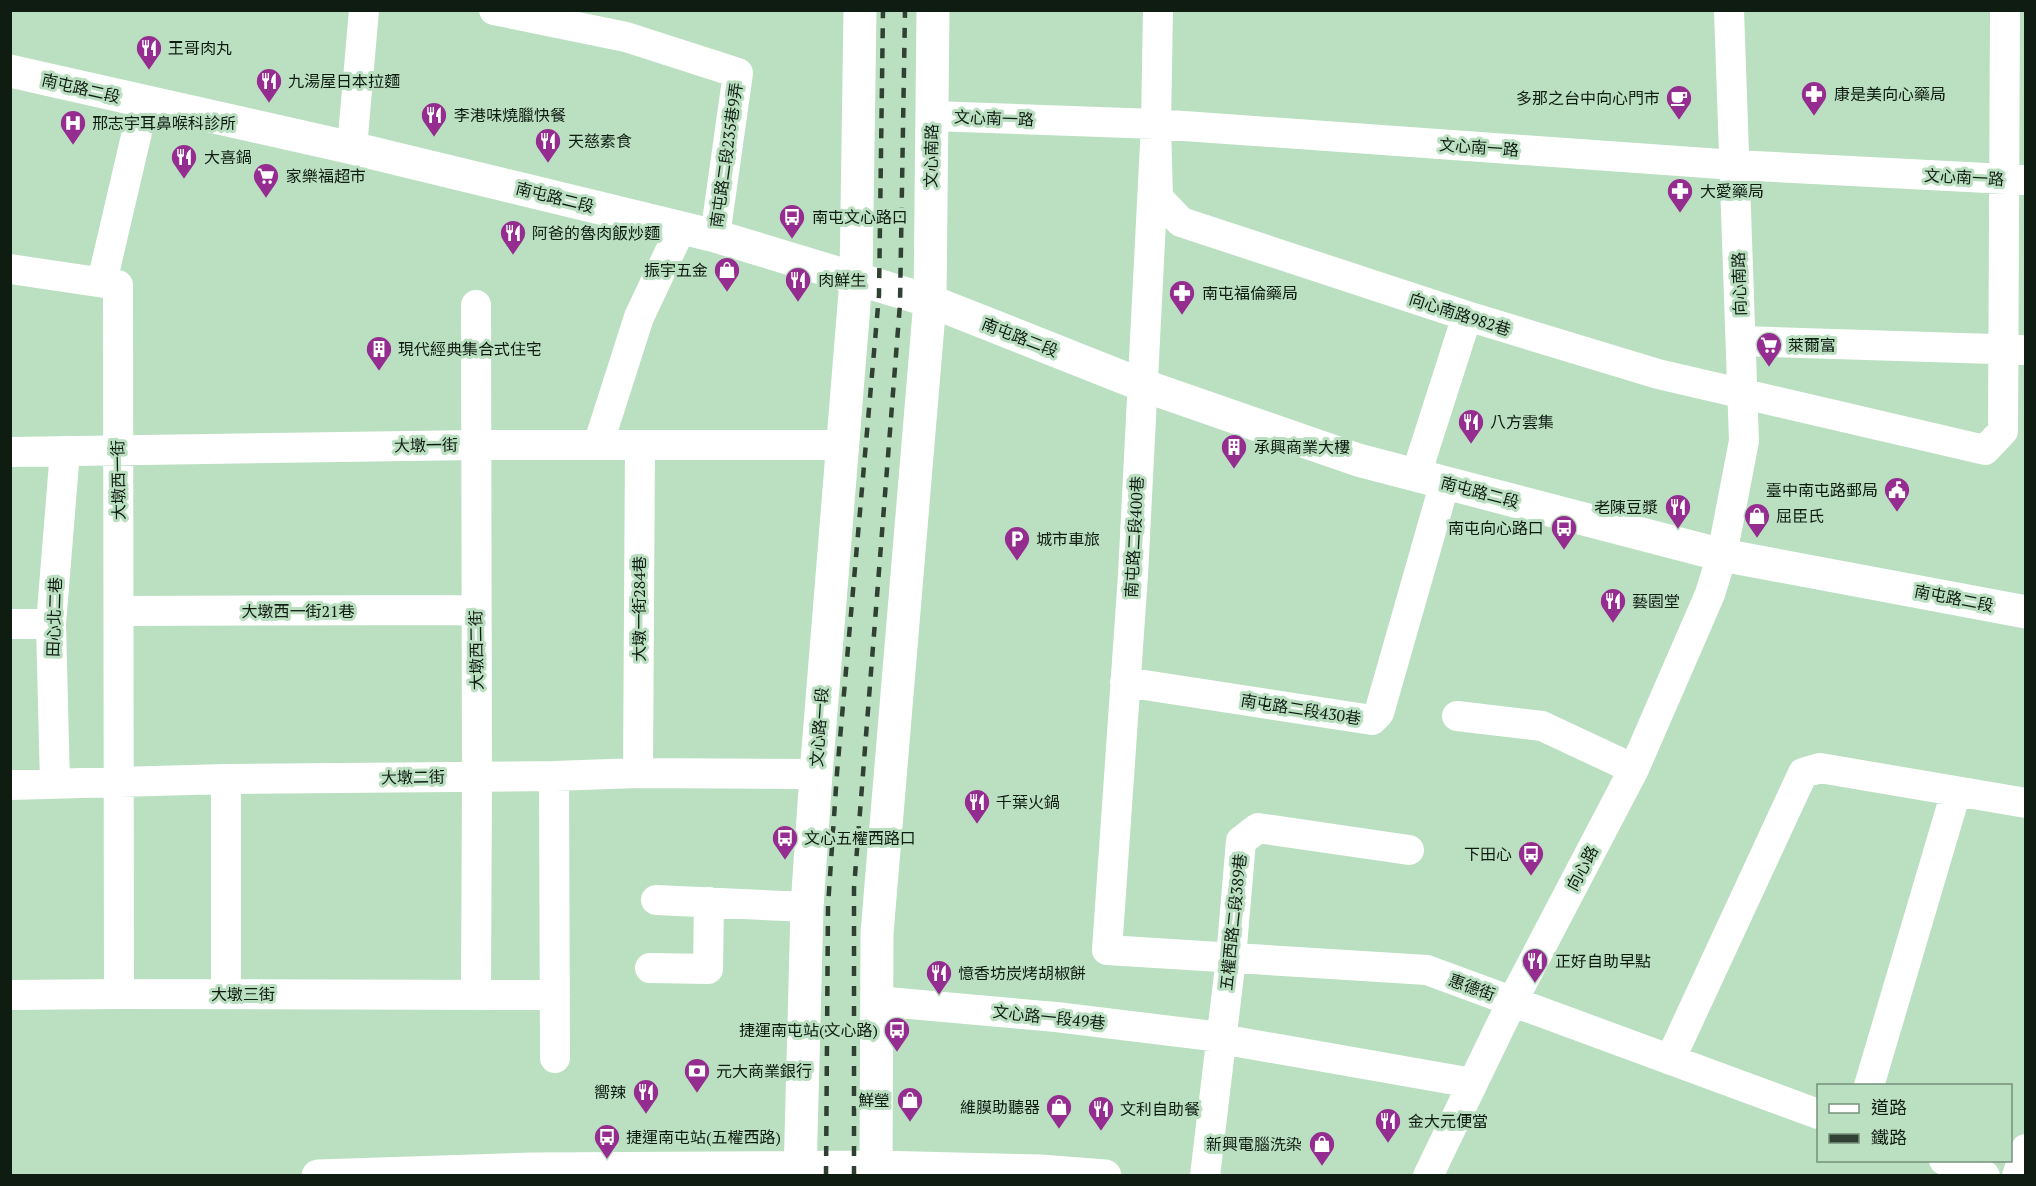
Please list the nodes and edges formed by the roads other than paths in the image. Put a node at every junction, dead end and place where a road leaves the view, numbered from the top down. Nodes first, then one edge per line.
1 (364, 10) edge
2 (494, 10) edge
3 (860, 10) edge
4 (933, 10) edge
5 (1158, 10) edge
6 (1730, 10) edge
7 (2005, 10) edge
8 (627, 24) edge
9 (10, 71) edge
10 (144, 102) junction
11 (932, 116) junction
12 (1156, 124) junction
13 (352, 148) junction
14 (1735, 165) junction
15 (2015, 179) edge
16 (681, 228) junction
17 (715, 236) junction
18 (10, 269) edge
19 (856, 280) junction
20 (102, 282) junction
21 (930, 301) junction
22 (476, 305) dead end
23 (1467, 316) junction
24 (1741, 341) junction
25 (2014, 350) edge
26 (1142, 384) junction
27 (1743, 395) junction
28 (476, 445) junction
29 (598, 445) junction
30 (640, 445) junction
31 (842, 445) junction
32 (118, 451) junction
33 (10, 452) edge
34 (65, 452) junction
35 (1430, 479) junction
36 (1722, 555) junction
37 (476, 610) junction
38 (120, 612) junction
39 (2025, 612) edge
40 (10, 624) edge
41 (51, 624) junction
42 (1125, 682) junction
43 (1457, 716) dead end
44 (1634, 769) junction
45 (638, 773) junction
46 (816, 774) junction
47 (477, 776) junction
48 (554, 776) junction
49 (226, 779) junction
50 (119, 783) junction
51 (56, 784) junction
52 (10, 785) edge
53 (1956, 792) junction
54 (2025, 803) edge
55 (1409, 850) dead end
56 (656, 900) dead end
57 (709, 902) junction
58 (807, 907) junction
59 (1107, 950) joint
60 (1231, 958) junction
61 (650, 968) dead end
62 (119, 994) junction
63 (226, 994) junction
64 (10, 995) edge
65 (476, 995) junction
66 (555, 995) junction
67 (876, 1001) junction
68 (1512, 1002) junction
69 (1221, 1038) junction
70 (555, 1058) dead end
71 (1670, 1060) junction
72 (1472, 1083) junction
73 (1870, 1084) edge
74 (1817, 1114) edge
75 (2025, 1149) edge
76 (1947, 1162) edge
77 (800, 1172) edge
78 (876, 1172) edge
79 (318, 1176) edge
80 (1105, 1176) edge
81 (1205, 1176) edge
82 (1428, 1176) edge
83 (1985, 1176) edge
84 (2017, 1176) edge

1 - 13 street
2 - 8 street, 南屯路二段235巷9弄
3 - 19 main road
4 - 11 main road, 文心南路
5 - 12 street
6 - 14 street, 向心南路
7 - 15 street
8 - 17 street, 南屯路二段235巷9弄
9 - 10 main road, 南屯路二段
10 - 13 main road, 南屯路二段
10 - 20 street
11 - 12 street, 文心南一路
11 - 21 main road, 文心南路
12 - 14 street, 文心南一路
12 - 23 street, 向心南路982巷
12 - 26 street, 南屯路二段400巷
13 - 16 main road, 南屯路二段
14 - 15 street, 文心南一路
14 - 24 street, 向心南路
15 - 25 street
16 - 17 main road, 南屯路二段
16 - 29 street
17 - 19 main road, 南屯路二段
18 - 20 street
19 - 21 main road, 南屯路二段
19 - 31 main road, 文心路一段
20 - 32 street, 大墩西一街
21 - 26 main road, 南屯路二段
21 - 67 main road
22 - 28 street, 大墩西二街
23 - 27 street, 向心南路982巷
23 - 35 street
24 - 25 street
24 - 27 street, 向心南路
25 - 27 street, 向心南路982巷
26 - 35 main road, 南屯路二段
26 - 42 street, 南屯路二段400巷
27 - 36 street, 向心南路
28 - 29 street, 大墩一街
28 - 32 street, 大墩一街
28 - 37 street, 大墩西二街
29 - 30 street, 大墩一街
30 - 31 street, 大墩一街
30 - 45 street, 大墩一街284巷
31 - 46 main road, 文心路一段
32 - 34 street, 大墩一街
32 - 38 street, 大墩西一街
33 - 34 street, 大墩一街
34 - 41 street, 田心北二巷
35 - 36 main road, 南屯路二段
35 - 42 street, 南屯路二段430巷
36 - 39 main road, 南屯路二段
36 - 44 street, 向心路
37 - 38 street, 大墩西一街21巷
37 - 47 street, 大墩西二街
38 - 50 street, 大墩西一街
40 - 41 street
41 - 51 street, 田心北二巷
42 - 59 street, 南屯路二段400巷
43 - 44 street
44 - 68 street, 向心路
45 - 46 street, 大墩二街
45 - 48 street, 大墩二街
46 - 58 main road, 文心路一段
47 - 48 street, 大墩二街
47 - 49 street, 大墩二街
47 - 65 street, 大墩西二街
48 - 66 street
49 - 50 street, 大墩二街
49 - 63 street
50 - 51 street, 大墩二街
50 - 62 street, 大墩西一街
51 - 52 street, 大墩二街
53 - 54 street
53 - 71 street
53 - 73 street
55 - 60 street, 五權西路二段389巷
56 - 57 street
57 - 58 street
57 - 61 street
58 - 77 main road, 文心路一段
59 - 60 street, 惠德街
60 - 68 street, 惠德街
60 - 69 street, 五權西路二段389巷
62 - 63 street, 大墩三街
62 - 64 street, 大墩三街
63 - 65 street, 大墩三街
65 - 66 street, 大墩三街
66 - 70 street
67 - 69 street, 文心路一段49巷
67 - 78 main road
68 - 71 street, 惠德街
68 - 72 street, 向心路
69 - 72 street, 文心路一段49巷
69 - 81 street, 五權西路二段389巷
71 - 74 street, 惠德街
72 - 82 street, 向心路
75 - 84 street
76 - 83 street
77 - 78 main road
77 - 79 main road
78 - 80 main road

